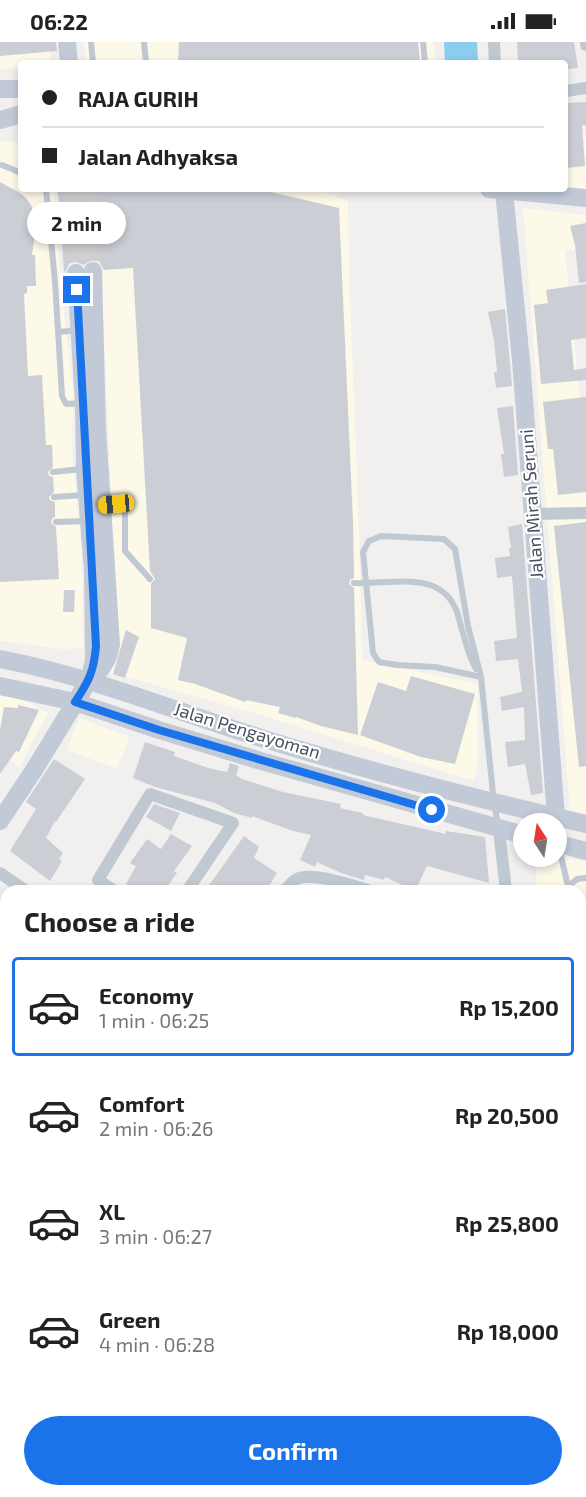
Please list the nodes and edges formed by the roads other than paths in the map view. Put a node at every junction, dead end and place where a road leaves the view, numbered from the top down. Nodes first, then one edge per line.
1 (66, 42) edge
2 (91, 42) edge
3 (144, 42) edge
4 (423, 42) edge
5 (494, 42) edge
6 (69, 60) edge
7 (93, 60) edge
8 (146, 60) edge
9 (425, 60) edge
10 (495, 60) edge
11 (586, 88) edge
12 (0, 89) edge
13 (18, 89) edge
14 (568, 91) edge
15 (2, 165) dead end
16 (18, 172) edge
17 (46, 192) edge
18 (499, 192) edge
19 (521, 192) edge
20 (586, 198) edge
21 (84, 272) tunnel mouth
22 (87, 329) junction
23 (58, 332) junction
24 (90, 403) junction
25 (86, 469) junction
26 (53, 472) dead end
27 (87, 495) junction
28 (54, 497) dead end
29 (104, 505) junction
30 (586, 513) edge
31 (533, 514) junction
32 (90, 521) junction
33 (56, 522) dead end
34 (150, 579) dead end
35 (354, 582) dead end
36 (365, 583) junction
37 (0, 659) edge
38 (481, 677) junction
39 (89, 680) junction
40 (0, 686) edge
41 (75, 702) junction
42 (494, 803) junction
43 (3, 811) edge
44 (518, 813) edge
45 (556, 813) edge
46 (567, 820) edge
47 (586, 824) edge
48 (499, 830) junction
49 (513, 832) edge
50 (567, 846) edge
51 (586, 851) edge
52 (564, 867) edge
53 (0, 873) edge
54 (586, 878) edge
55 (17, 885) edge
56 (106, 885) edge
57 (191, 885) edge
58 (290, 885) edge
59 (347, 885) edge
60 (505, 885) edge
61 (568, 885) edge
62 (571, 885) edge

1 - 6 street
2 - 7 lane
3 - 8 lane
4 - 9 lane
5 - 10 street
11 - 14 street
12 - 13 street
15 - 16 lane
17 - 23 lane
18 - 31 street, Jalan Mirah Seruni
19 - 20 street
21 - 22 street
22 - 23 lane
22 - 24 street
23 - 24 lane
24 - 25 street
24 - 29 street
25 - 26 lane
25 - 27 street
27 - 28 lane
27 - 32 street
29 - 34 lane
29 - 39 street
30 - 31 street
31 - 45 street, Jalan Mirah Seruni
32 - 33 lane
32 - 39 street
35 - 36 lane
36 - 38 lane
36 - 38 lane
36 - 38 lane
37 - 39 street, Jalan Pengayoman
38 - 42 lane
39 - 41 street
39 - 42 street, Jalan Pengayoman
40 - 41 street, Jalan Pengayoman
41 - 43 street
41 - 48 street, Jalan Pengayoman
42 - 44 street, Jalan Pengayoman
42 - 48 lane
46 - 47 street, Jalan Pengayoman
48 - 49 street, Jalan Pengayoman
48 - 60 street
50 - 51 street
52 - 61 lane
53 - 55 street
54 - 62 lane
56 - 57 street
58 - 59 street

